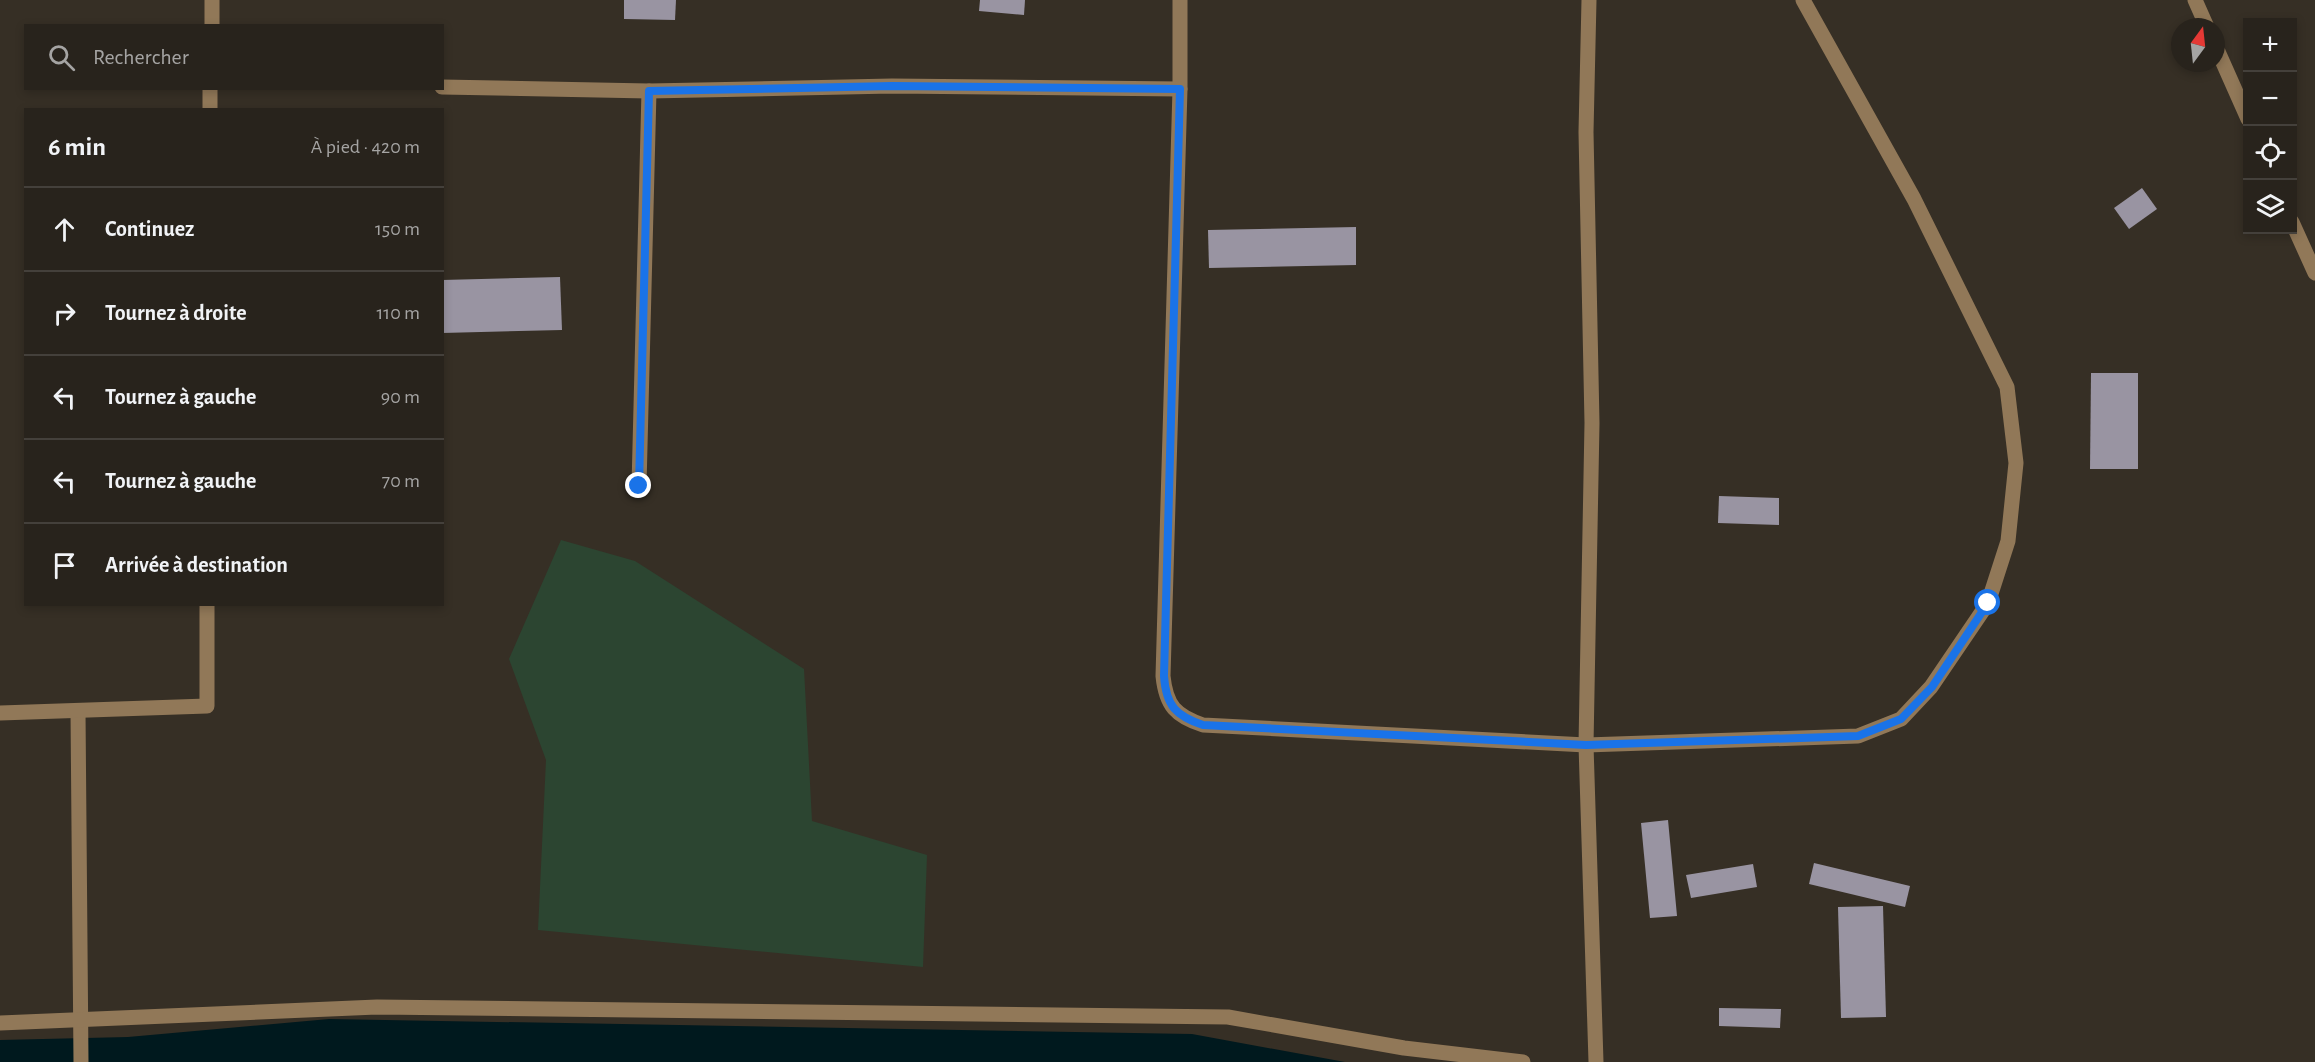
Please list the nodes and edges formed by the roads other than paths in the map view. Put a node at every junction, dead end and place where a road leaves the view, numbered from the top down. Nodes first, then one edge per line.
1 (212, 0) edge
2 (1180, 0) edge
3 (1588, 0) edge
4 (1803, 0) edge
5 (2195, 0) edge
6 (2203, 18) edge
7 (212, 24) edge
8 (2225, 68) edge
9 (444, 87) edge
10 (1180, 89) junction
11 (210, 90) edge
12 (649, 91) junction
13 (210, 108) edge
14 (2243, 110) edge
15 (2297, 233) edge
16 (2315, 273) edge
17 (639, 486) dead end
18 (207, 606) edge
19 (78, 711) junction
20 (0, 713) edge
21 (1586, 745) junction
22 (79, 1021) junction
23 (0, 1023) edge
24 (81, 1062) edge
25 (1523, 1062) edge
26 (1596, 1062) edge

1 - 7 street
2 - 10 street
3 - 21 street
4 - 21 street
5 - 6 street
8 - 14 street
9 - 12 street
10 - 12 street
10 - 21 street
11 - 13 street
12 - 17 street
15 - 16 street
18 - 19 street
19 - 20 street
19 - 22 street
21 - 26 street
22 - 23 street
22 - 24 street
22 - 25 street

